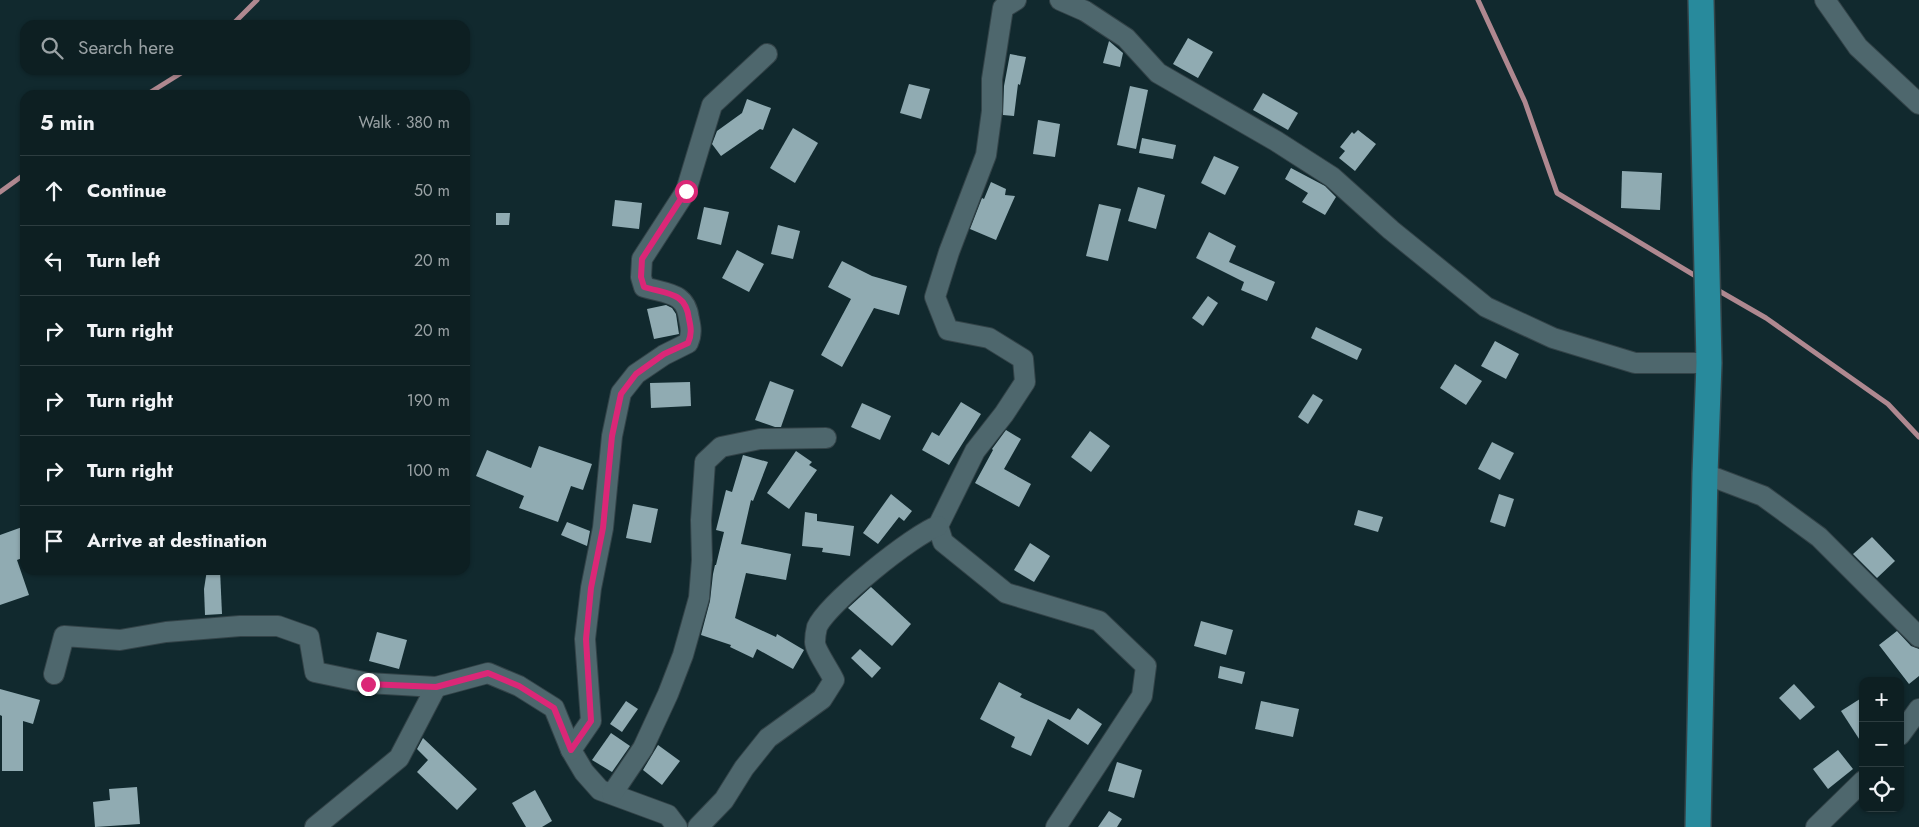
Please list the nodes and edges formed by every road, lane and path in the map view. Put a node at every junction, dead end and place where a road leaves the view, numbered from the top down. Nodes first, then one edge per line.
1 (1016, 0) edge
2 (1060, 0) edge
3 (1702, 0) edge
4 (1825, 0) edge
5 (767, 54) dead end
6 (1919, 104) edge
7 (1709, 362) junction
8 (826, 438) dead end
9 (1705, 474) junction
10 (938, 526) junction
11 (1919, 637) edge
12 (54, 674) dead end
13 (436, 687) junction
14 (1919, 709) edge
15 (1904, 730) edge
16 (571, 750) junction
17 (1859, 785) edge
18 (612, 794) junction
19 (315, 827) edge
20 (677, 827) edge
21 (698, 827) edge
22 (1056, 827) edge
23 (1698, 827) edge
24 (1816, 827) edge

1 - 10 street
2 - 7 street
3 - 7 main road
4 - 6 street
5 - 16 street
7 - 9 main road
8 - 18 street
9 - 11 street
9 - 23 main road
10 - 21 street
10 - 22 street
12 - 13 street
13 - 16 street
13 - 19 street
14 - 15 street
16 - 18 street
17 - 24 street
18 - 20 street

